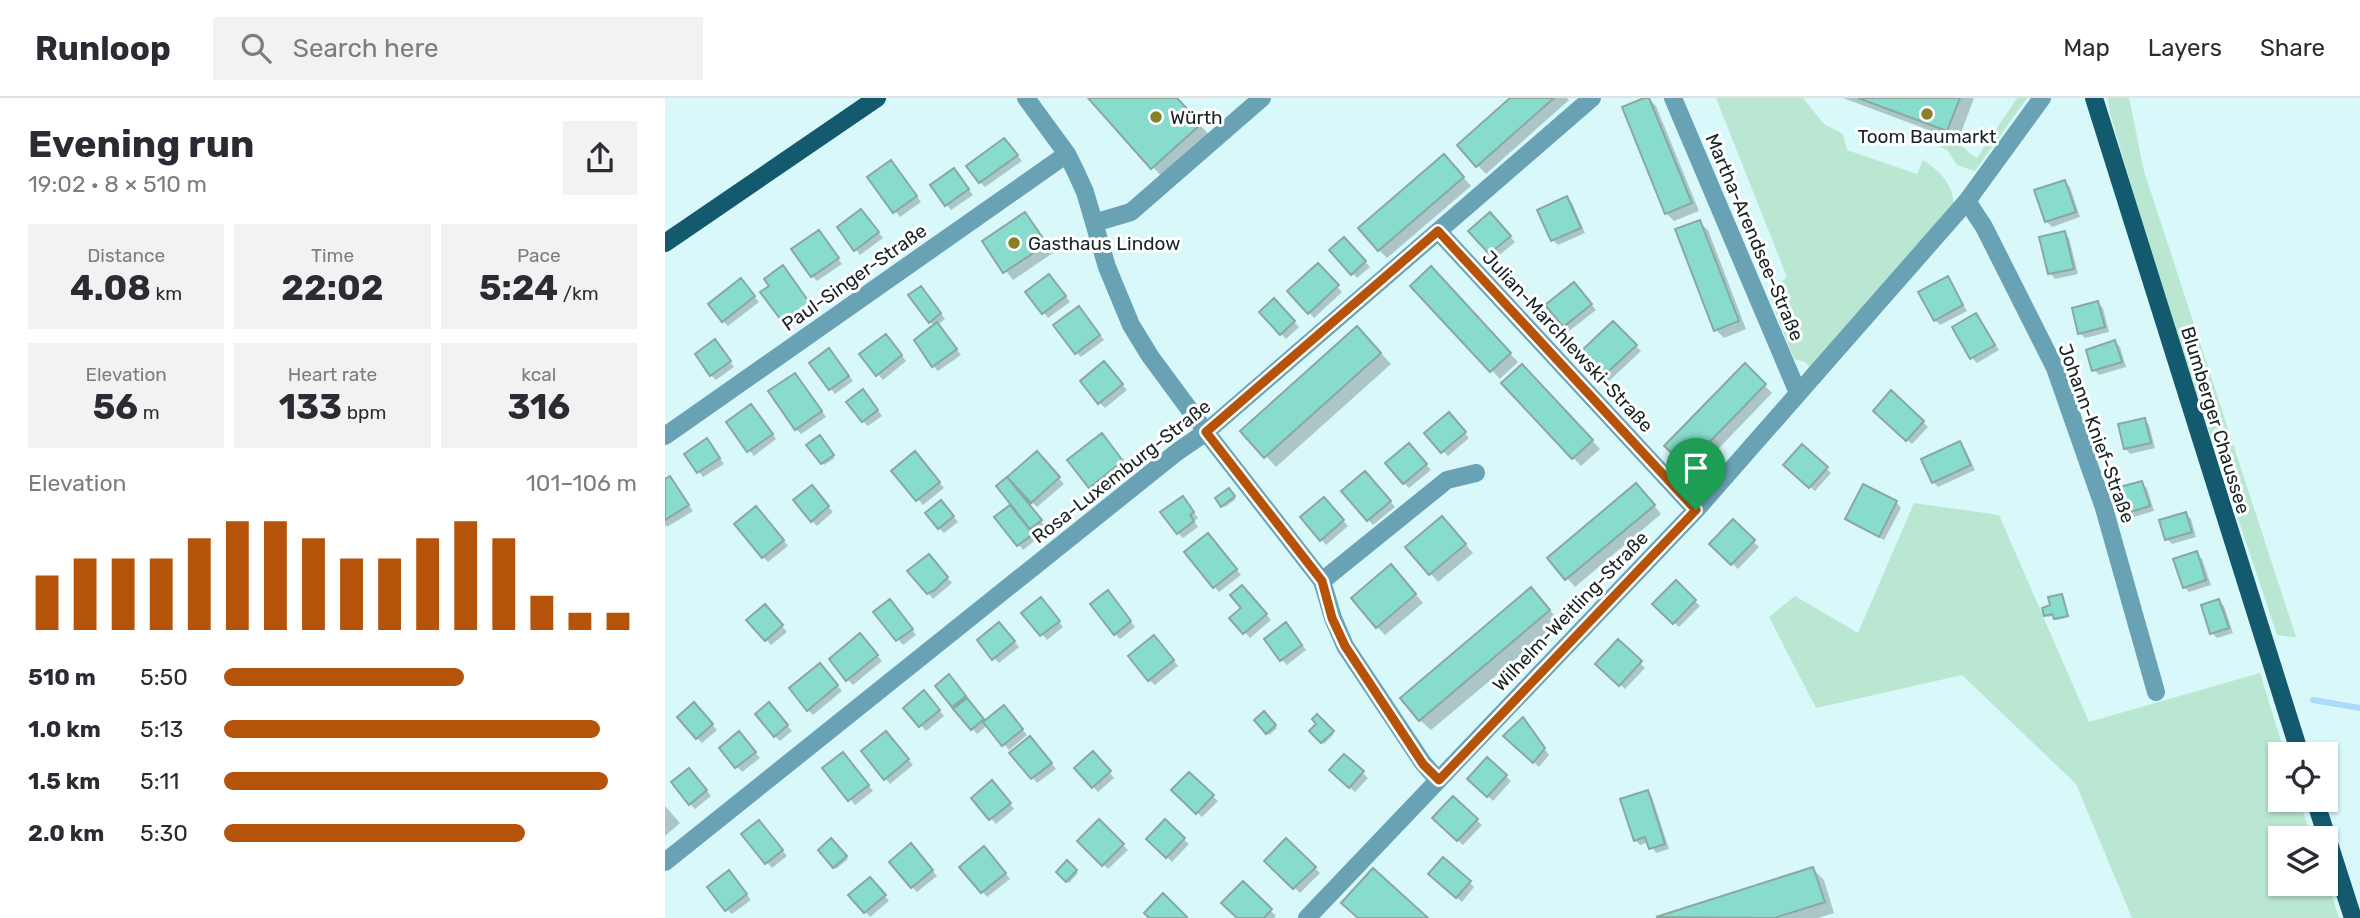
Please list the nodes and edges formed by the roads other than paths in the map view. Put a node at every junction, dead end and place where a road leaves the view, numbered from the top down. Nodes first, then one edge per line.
1 (877, 98) edge
2 (1026, 98) edge
3 (1262, 98) edge
4 (1592, 98) edge
5 (1672, 98) edge
6 (2042, 98) edge
7 (2094, 98) edge
8 (1067, 154) junction
9 (1967, 201) junction
10 (1094, 223) junction
11 (1438, 231) junction
12 (665, 243) edge
13 (1798, 393) junction
14 (1206, 432) junction
15 (665, 436) edge
16 (1476, 472) dead end
17 (1696, 510) junction
18 (1322, 581) junction
19 (2156, 692) dead end
20 (2296, 742) edge
21 (1439, 780) junction
22 (2319, 812) edge
23 (665, 862) edge
24 (1307, 918) edge
25 (2353, 918) edge

1 - 12 main road
2 - 8 street
3 - 10 street
4 - 11 street, Rosa-Luxemburg-Straße
5 - 13 street, Martha-Arendsee-Straße
6 - 9 street, Wilhelm-Weitling-Straße
7 - 20 main road, Blumberger Chaussee
8 - 10 street
8 - 15 street, Paul-Singer-Straße
9 - 13 street, Wilhelm-Weitling-Straße
9 - 19 street, Johann-Knief-Straße
10 - 14 street
11 - 14 street, Rosa-Luxemburg-Straße
11 - 17 street, Julian-Marchlewski-Straße
13 - 17 street, Wilhelm-Weitling-Straße
14 - 18 street
14 - 23 street, Rosa-Luxemburg-Straße
16 - 18 street
17 - 21 street, Wilhelm-Weitling-Straße
18 - 21 street
21 - 24 street, Wilhelm-Weitling-Straße
22 - 25 main road

